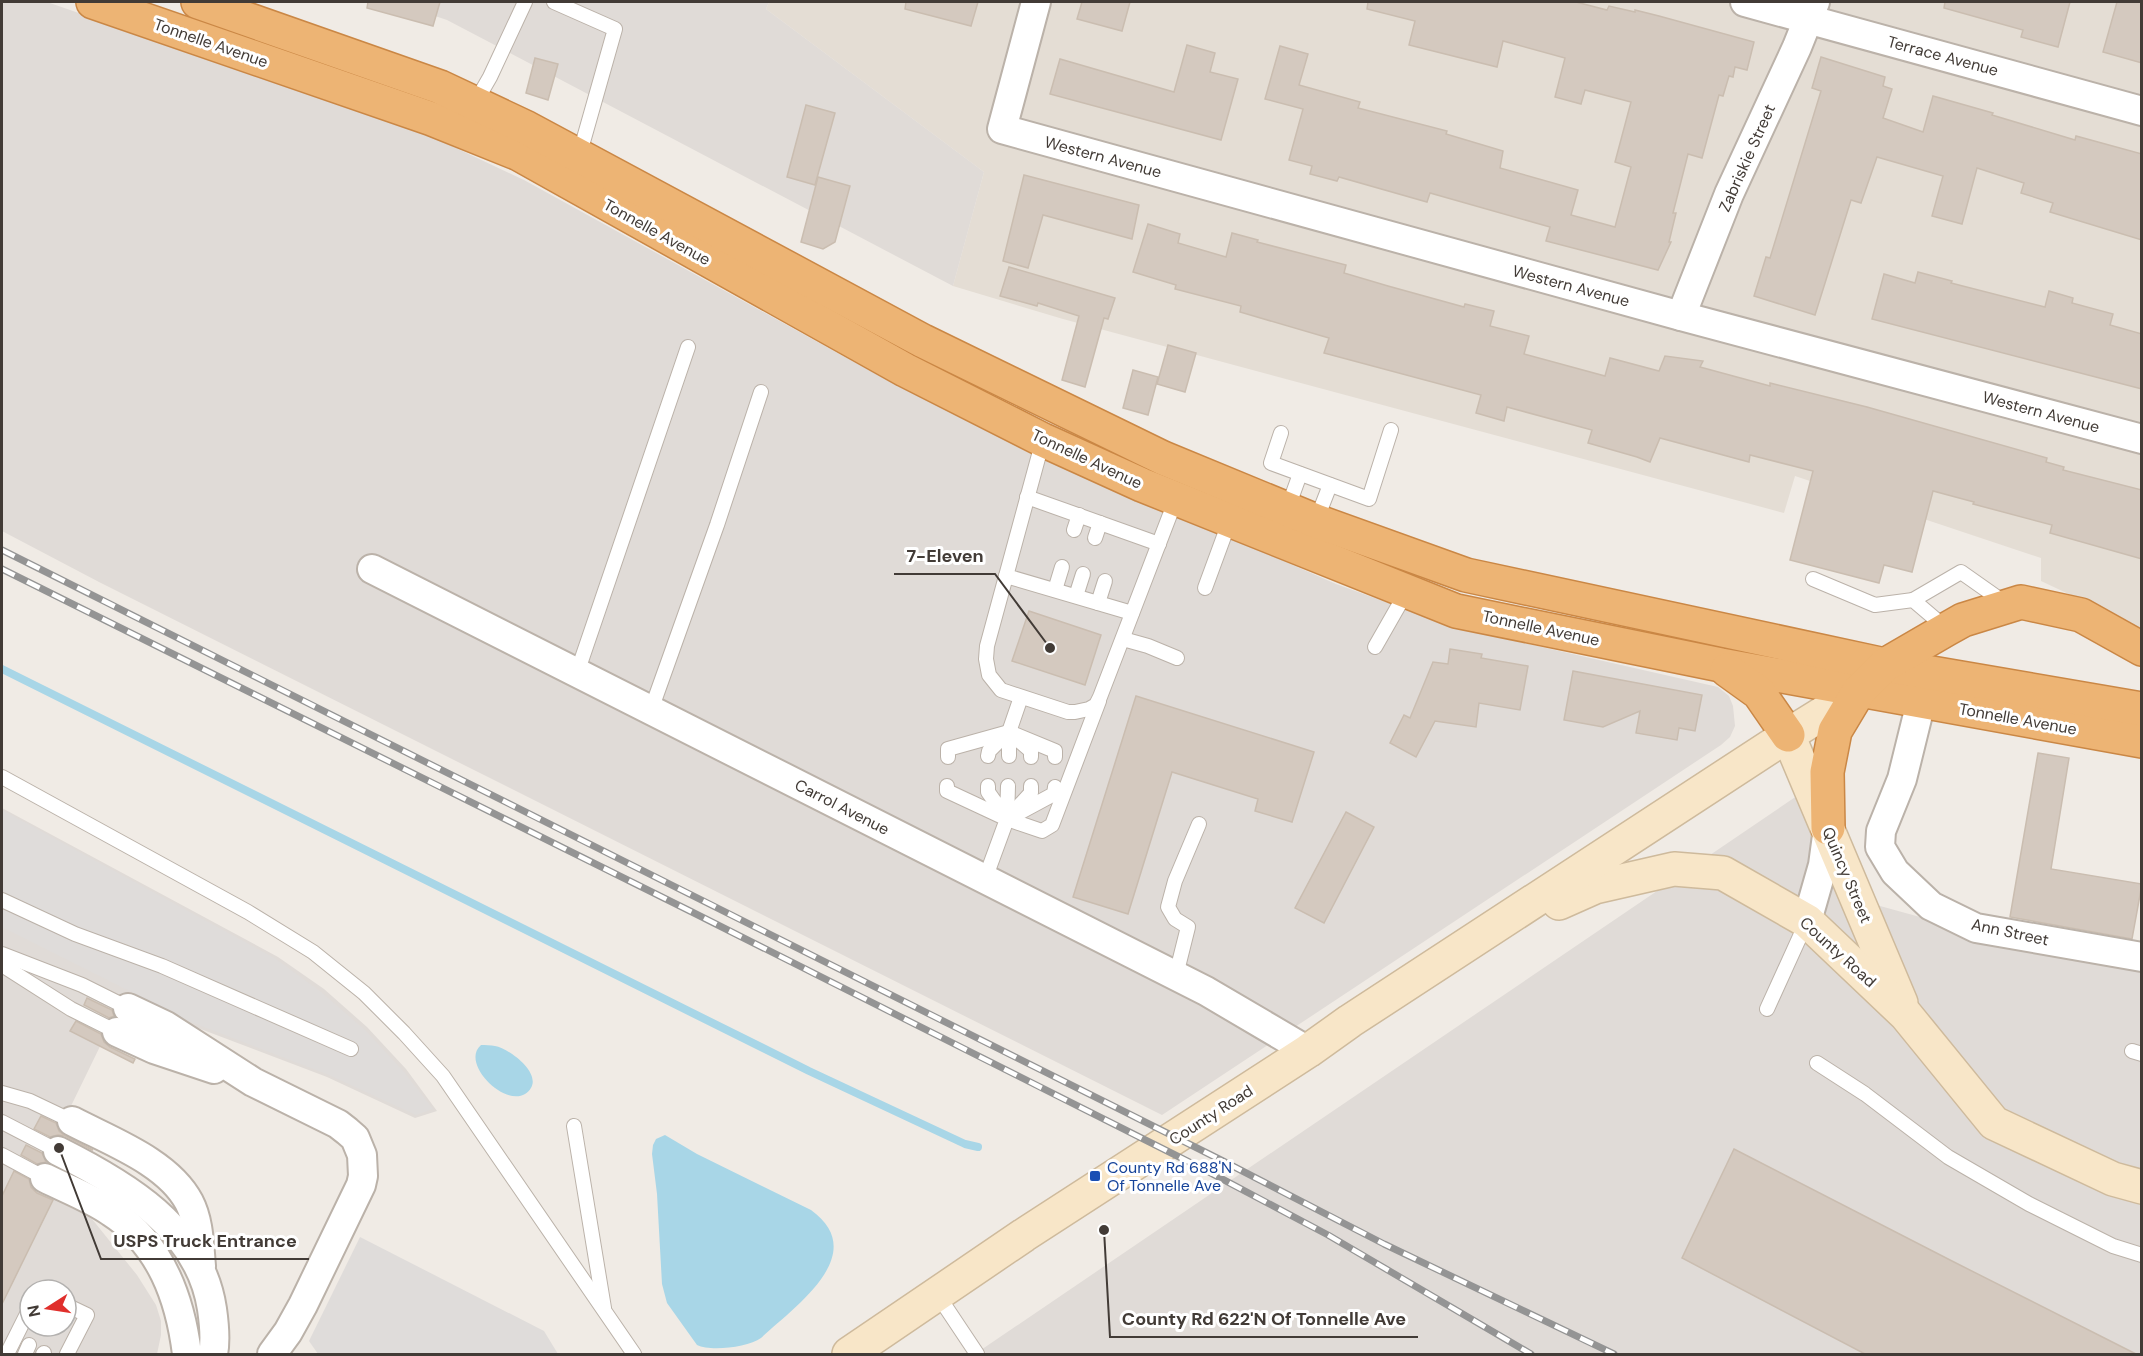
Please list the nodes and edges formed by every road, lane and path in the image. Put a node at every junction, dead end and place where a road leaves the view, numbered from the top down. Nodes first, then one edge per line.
1 (93, 2) edge
2 (198, 2) edge
3 (525, 2) edge
4 (554, 2) edge
5 (1036, 2) edge
6 (1745, 2) edge
7 (1812, 10) edge
8 (474, 104) junction
9 (2142, 111) edge
10 (579, 156) junction
11 (1681, 316) junction
12 (688, 346) dead end
13 (761, 392) dead end
14 (1391, 430) dead end
15 (1281, 433) dead end
16 (2142, 439) edge
17 (1042, 440) junction
18 (1300, 474) junction
19 (1330, 485) junction
20 (1027, 497) junction
21 (1176, 499) junction
22 (1079, 515) junction
23 (1301, 516) junction
24 (1230, 520) junction
25 (1100, 523) junction
26 (1074, 530) dead end
27 (1122, 531) junction
28 (1095, 538) dead end
29 (1118, 544) dead end
30 (1159, 544) junction
31 (1062, 567) dead end
32 (372, 569) dead end
33 (1083, 574) dead end
34 (1006, 576) junction
35 (1813, 579) dead end
36 (1105, 581) dead end
37 (1205, 588) dead end
38 (1055, 590) junction
39 (1407, 591) junction
40 (1076, 596) junction
41 (1913, 600) junction
42 (1098, 603) junction
43 (2008, 606) junction
44 (1132, 613) junction
45 (1947, 629) junction
46 (1123, 639) junction
47 (1375, 647) dead end
48 (2142, 649) edge
49 (1177, 658) dead end
50 (1721, 665) junction
51 (1885, 665) junction
52 (577, 673) junction
53 (1859, 691) junction
54 (1021, 697) junction
55 (1100, 698) junction
56 (1921, 702) junction
57 (2142, 709) edge
58 (651, 710) junction
59 (1009, 732) junction
60 (1788, 735) junction
61 (2142, 741) edge
62 (965, 756) dead end
63 (988, 756) dead end
64 (1009, 756) dead end
65 (948, 757) dead end
66 (1031, 757) dead end
67 (1055, 757) dead end
68 (2, 777) edge
69 (964, 785) dead end
70 (947, 786) dead end
71 (988, 786) dead end
72 (1008, 786) dead end
73 (1031, 786) dead end
74 (1055, 787) dead end
75 (1007, 819) junction
76 (1199, 824) dead end
77 (1827, 828) junction
78 (984, 879) junction
79 (2, 900) edge
80 (1807, 921) junction
81 (1482, 936) junction
82 (2, 954) edge
83 (2142, 957) edge
84 (2, 965) edge
85 (1176, 975) junction
86 (1767, 1009) dead end
87 (1906, 1015) junction
88 (123, 1020) junction
89 (351, 1049) dead end
90 (1308, 1051) junction
91 (1817, 1063) dead end
92 (2, 1093) edge
93 (72, 1121) joint
94 (2, 1122) edge
95 (574, 1125) dead end
96 (58, 1151) joint
97 (2, 1155) edge
98 (45, 1178) joint
99 (2142, 1187) edge
100 (2142, 1255) edge
101 (201, 1271) junction
102 (937, 1294) junction
103 (78, 1311) edge
104 (605, 1313) junction
105 (18, 1332) edge
106 (78, 1333) edge
107 (75, 1338) edge
108 (7, 1354) edge
109 (67, 1354) edge
110 (187, 1354) edge
111 (213, 1354) edge
112 (272, 1354) edge
113 (634, 1354) edge
114 (849, 1354) edge
115 (977, 1354) edge

1 - 17 highway, Tonnelle Avenue
2 - 8 highway, Tonnelle Avenue
3 - 8 lane
4 - 10 lane
5 - 11 street, Western Avenue
6 - 7 street, Terrace Avenue
7 - 9 street, Terrace Avenue
7 - 11 street, Zabriskie Street
8 - 10 highway, Tonnelle Avenue
10 - 23 highway, Tonnelle Avenue
11 - 16 street, Western Avenue
12 - 52 lane
13 - 58 lane
14 - 19 lane
15 - 18 lane
17 - 20 lane
17 - 21 highway, Tonnelle Avenue
18 - 19 lane
18 - 23 lane
19 - 23 lane
20 - 22 lane
20 - 34 lane
21 - 24 highway, Tonnelle Avenue
21 - 30 lane
22 - 25 lane
22 - 26 lane
23 - 51 highway, Tonnelle Avenue
24 - 37 lane
24 - 39 highway, Tonnelle Avenue
25 - 27 lane
25 - 28 lane
27 - 29 lane
27 - 30 lane
30 - 44 lane
31 - 38 lane
32 - 52 street, Carrol Avenue
33 - 40 lane
34 - 38 lane
34 - 54 lane
35 - 41 lane
36 - 42 lane
38 - 40 lane
39 - 47 lane
39 - 50 highway, Tonnelle Avenue
40 - 42 lane
41 - 43 lane
41 - 45 lane
42 - 44 lane
43 - 45 highway
43 - 48 highway
44 - 46 lane
45 - 51 highway
46 - 49 lane
46 - 55 lane
50 - 53 highway, Tonnelle Avenue
50 - 60 highway
51 - 53 highway
51 - 57 highway, Tonnelle Avenue
52 - 58 street, Carrol Avenue
53 - 56 highway, Tonnelle Avenue
53 - 60 main road, County Road
53 - 77 highway
54 - 55 lane
54 - 59 lane
55 - 75 lane
56 - 61 highway, Tonnelle Avenue
56 - 83 street, Ann Street
58 - 78 street, Carrol Avenue
59 - 62 lane
59 - 63 lane
59 - 64 lane
59 - 65 lane
59 - 66 lane
59 - 67 lane
60 - 77 main road, Quincy Street
60 - 81 main road, County Road
68 - 104 lane
69 - 75 lane
70 - 75 lane
71 - 75 lane
72 - 75 lane
73 - 75 lane
74 - 75 lane
75 - 78 lane
76 - 85 lane
77 - 80 street
77 - 87 main road, Quincy Street
78 - 85 street, Carrol Avenue
79 - 89 lane
80 - 81 main road, County Road
80 - 86 lane
80 - 87 main road, County Road
81 - 90 main road, County Road
82 - 88 lane
84 - 88 lane
85 - 90 street, Carrol Avenue
87 - 99 main road, County Road
88 - 112 street
90 - 102 main road, County Road
91 - 100 lane
92 - 93 lane
93 - 101 street
94 - 96 lane
95 - 104 lane
96 - 101 street
97 - 98 lane
98 - 110 street
101 - 111 street
102 - 114 main road, County Road
102 - 115 lane
103 - 106 lane
104 - 113 lane
105 - 108 lane
107 - 109 lane

